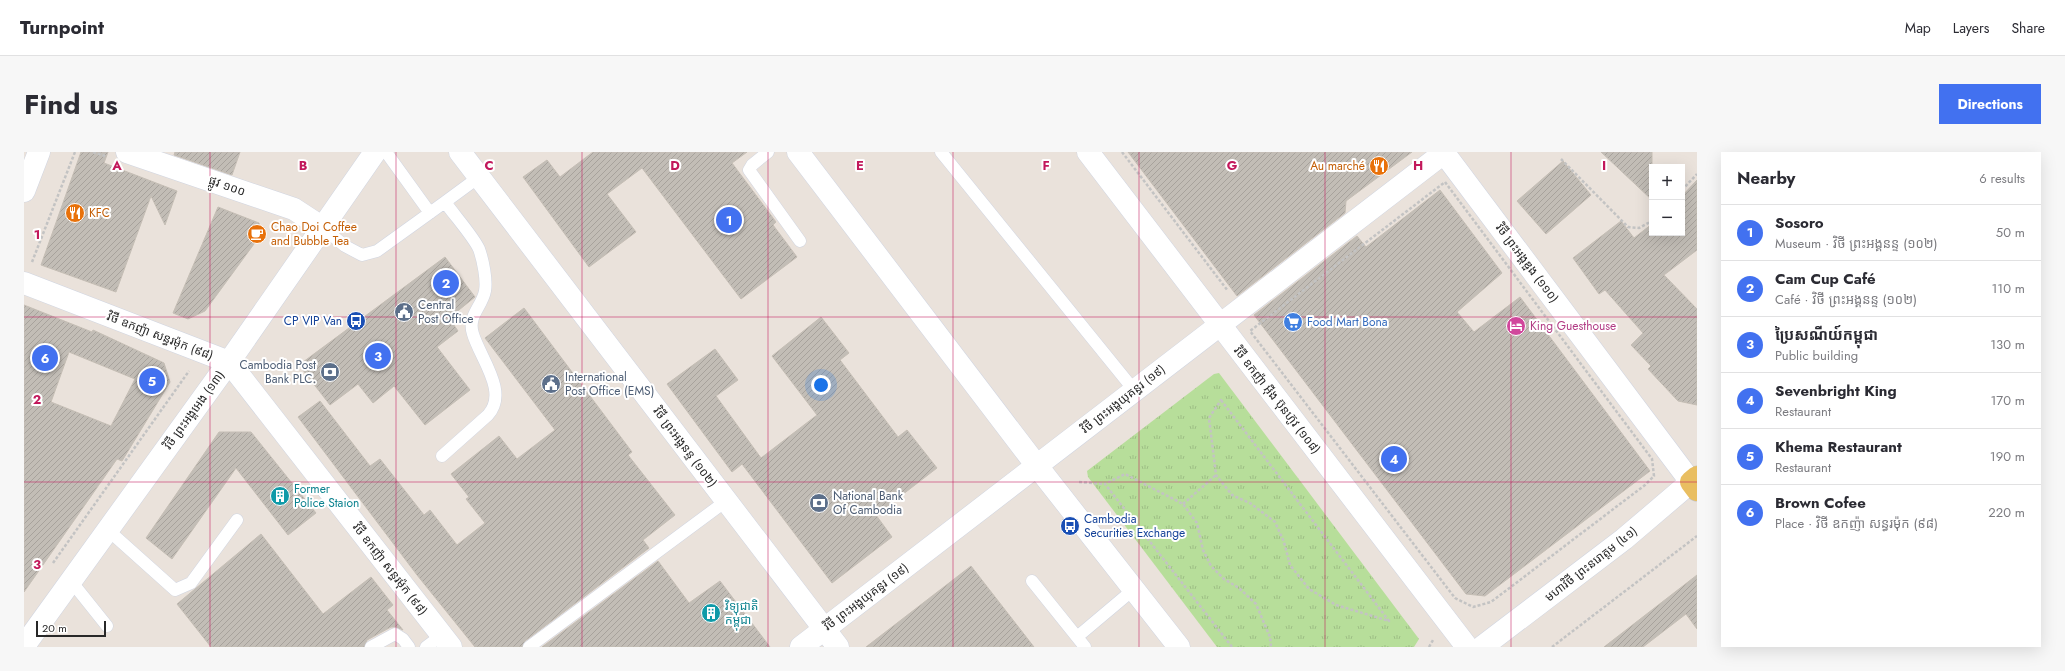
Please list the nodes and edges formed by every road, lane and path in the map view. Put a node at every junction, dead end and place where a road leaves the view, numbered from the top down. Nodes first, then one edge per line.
1 (39, 152) edge
2 (75, 152) edge
3 (127, 152) edge
4 (375, 152) edge
5 (386, 152) edge
6 (460, 152) edge
7 (768, 152) edge
8 (798, 152) edge
9 (941, 152) edge
10 (1088, 152) edge
11 (1122, 152) edge
12 (1444, 152) edge
13 (1561, 159) dead end
14 (1697, 174) edge
15 (479, 177) junction
16 (1685, 187) edge
17 (24, 191) edge
18 (445, 202) junction
19 (430, 213) junction
20 (1649, 223) edge
21 (323, 228) junction
22 (800, 241) dead end
23 (28, 273) edge
24 (1229, 292) dead end
25 (1220, 326) junction
26 (229, 362) junction
27 (191, 367) dead end
28 (1134, 390) junction
29 (442, 456) dead end
30 (1037, 466) junction
31 (1216, 474) junction
32 (1695, 483) edge
33 (1105, 484) junction
34 (1645, 485) joint
35 (1080, 488) dead end
36 (726, 501) junction
37 (1183, 504) junction
38 (237, 520) dead end
39 (108, 530) junction
40 (1697, 536) edge
41 (51, 566) dead end
42 (71, 581) junction
43 (1032, 581) dead end
44 (1134, 589) junction
45 (107, 626) dead end
46 (824, 629) junction
47 (1077, 636) junction
48 (1434, 638) dead end
49 (440, 643) edge
50 (24, 646) edge
51 (371, 647) edge
52 (409, 647) edge
53 (529, 647) edge
54 (801, 647) edge
55 (838, 647) edge
56 (1085, 647) edge
57 (1178, 647) edge
58 (1232, 647) edge
59 (1271, 647) edge
60 (1429, 647) edge
61 (1467, 647) edge
62 (1482, 647) edge
63 (1552, 647) edge

1 - 17 street
2 - 23 path
3 - 21 street, ផ្លូវ ១០០
4 - 21 street, វិថី ព្រះអង្គអេង (១៣)
5 - 19 lane
6 - 15 street, វិថី ព្រះអង្គនន្ទ (១០២)
7 - 22 lane
8 - 30 street
9 - 28 lane
10 - 25 street, វិថី ឧកញ៉ា អ៊ីង ប៊ុនហ៊ូវ (១០៨)
11 - 24 path
12 - 25 street, វិថី ព្រះអង្គយុគន្ធរ (១៩)
12 - 32 street, វិថី ព្រះអង្គឌួង (១១០)
13 - 20 path
14 - 16 path
15 - 18 lane
15 - 36 street, វិថី ព្រះអង្គនន្ទ (១០២)
18 - 19 lane
18 - 29 lane
19 - 21 lane
21 - 26 street, វិថី ព្រះអង្គអេង (១៣)
23 - 26 street, វិថី ឧកញ៉ា សន្ធរម៉ុក (៩៨)
25 - 28 street, វិថី ព្រះអង្គយុគន្ធរ (១៩)
25 - 61 street, វិថី ឧកញ៉ា អ៊ីង ប៊ុនហ៊ូវ (១០៨)
26 - 39 street, វិថី ព្រះអង្គអេង (១៣)
26 - 49 street, វិថី ឧកញ៉ា សន្ធរម៉ុក (៩៨)
27 - 41 path
28 - 30 street, វិថី ព្រះអង្គយុគន្ធរ (១៩)
30 - 44 street
30 - 46 street, វិថី ព្រះអង្គយុគន្ធរ (១៩)
31 - 31 path
31 - 37 path
32 - 62 street, មហាវិថី ព្រះនរោត្តម (៤១)
33 - 35 path
33 - 37 path
33 - 58 path
34 - 34 path
36 - 46 street, វិថី ព្រះអង្គនន្ទ (១០២)
36 - 53 lane
37 - 59 path
38 - 39 lane
39 - 42 street, វិថី ព្រះអង្គអេង (១៣)
40 - 63 path
42 - 45 lane
42 - 50 street, វិថី ព្រះអង្គអេង (១៣)
43 - 47 lane
44 - 47 lane
44 - 57 street
46 - 54 street, វិថី ព្រះអង្គយុគន្ធរ (១៩)
46 - 55 street, វិថី ព្រះអង្គនន្ទ (១០២)
47 - 56 lane
48 - 60 path
51 - 52 lane

